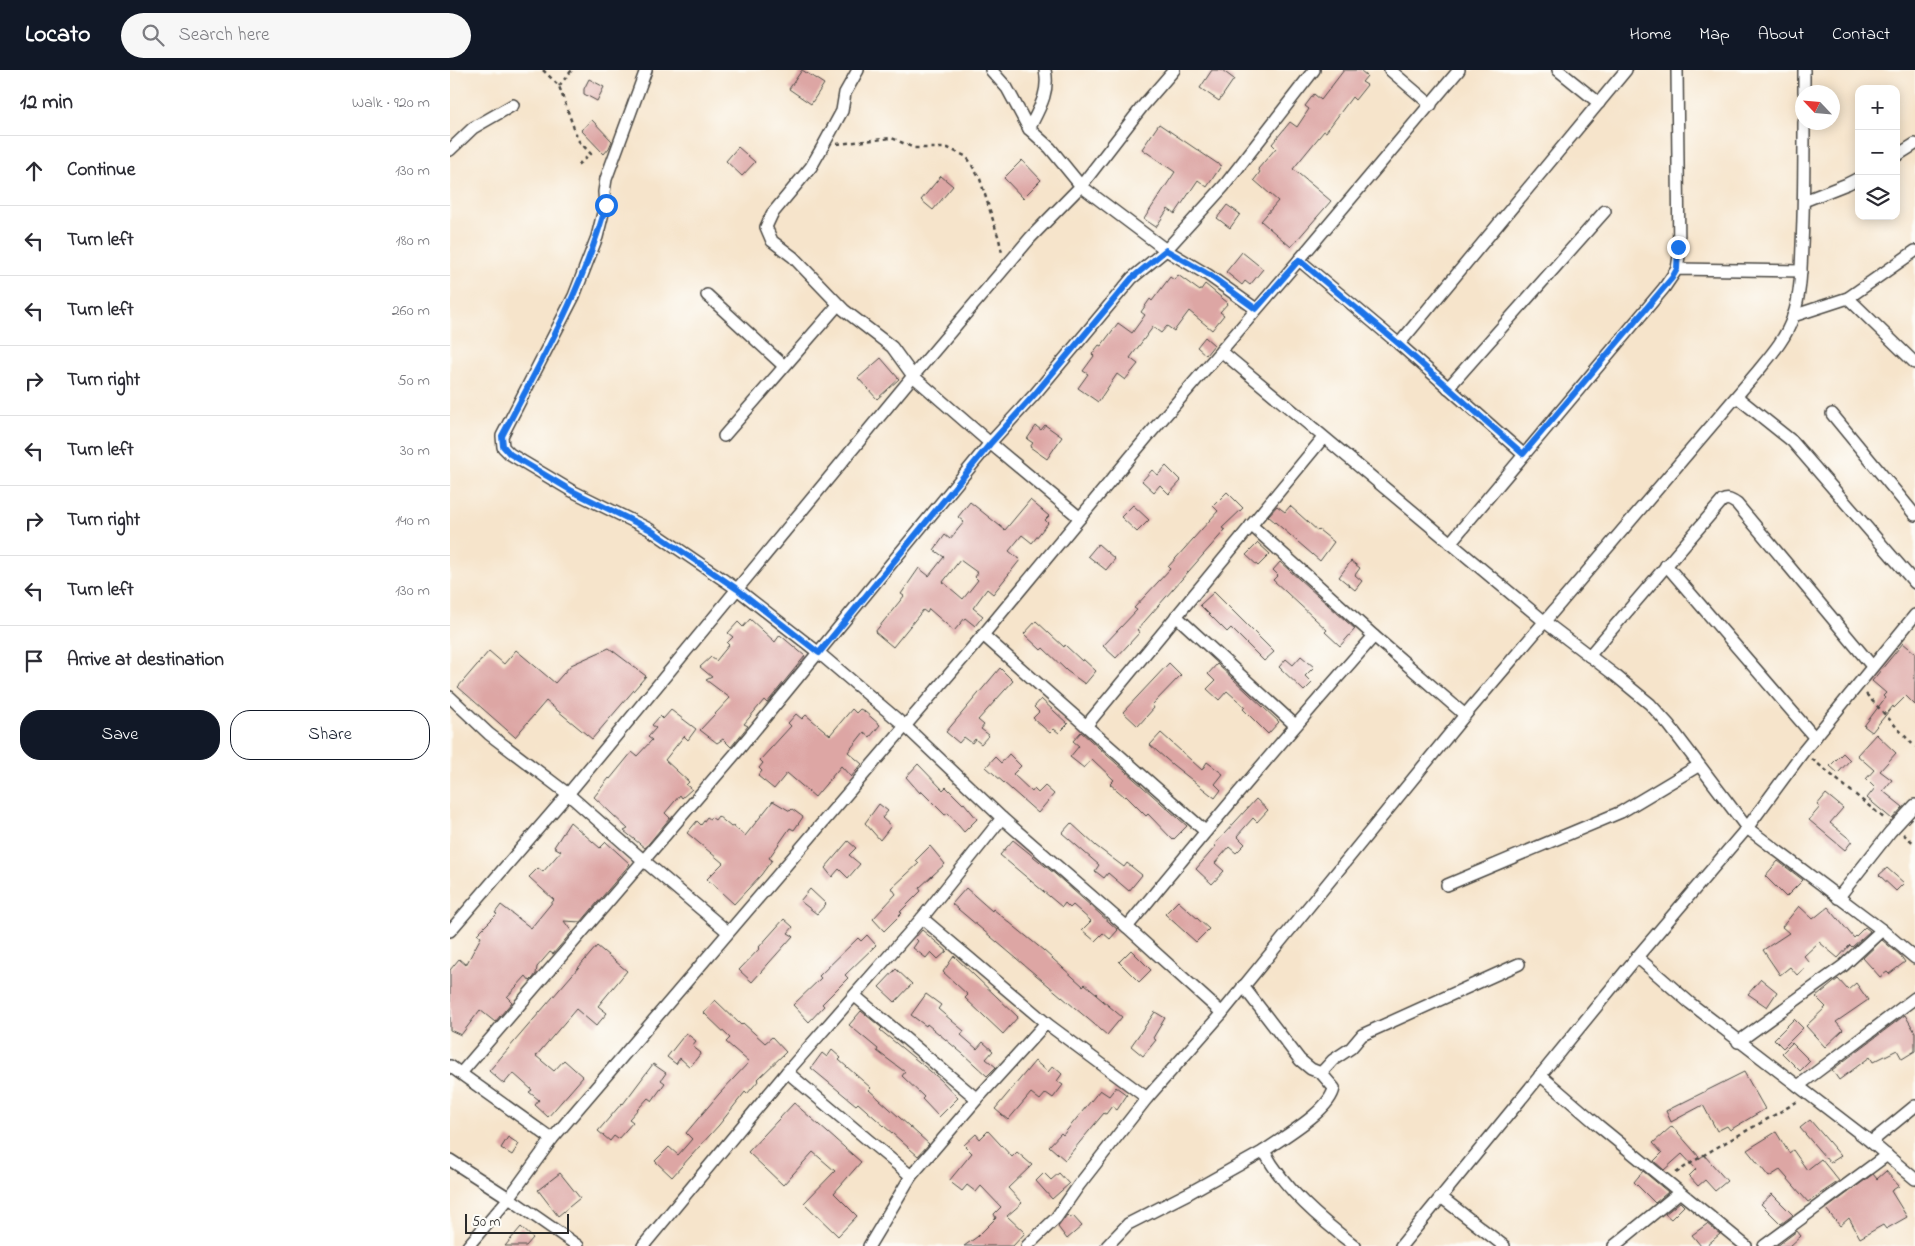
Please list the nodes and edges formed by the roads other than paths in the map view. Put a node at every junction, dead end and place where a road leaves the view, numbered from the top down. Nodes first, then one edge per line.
1 (646, 70) edge
2 (858, 70) edge
3 (992, 70) edge
4 (1045, 70) edge
5 (1174, 70) edge
6 (1314, 70) edge
7 (1390, 70) edge
8 (1459, 70) edge
9 (1558, 70) edge
10 (1626, 70) edge
11 (1677, 70) edge
12 (1804, 70) edge
13 (1804, 85) edge
14 (1599, 102) junction
15 (513, 105) dead end
16 (1431, 105) junction
17 (1029, 128) junction
18 (1804, 130) edge
19 (1915, 144) edge
20 (450, 150) edge
21 (1900, 153) edge
22 (1855, 180) edge
23 (1080, 186) junction
24 (1804, 201) junction
25 (1604, 211) dead end
26 (1166, 250) junction
27 (1915, 251) edge
28 (1299, 260) junction
29 (1677, 269) junction
30 (1801, 271) junction
31 (707, 295) dead end
32 (1848, 298) junction
33 (838, 304) junction
34 (1256, 309) junction
35 (1794, 316) junction
36 (1399, 344) junction
37 (1221, 351) junction
38 (1915, 363) edge
39 (784, 366) junction
40 (913, 376) junction
41 (1448, 388) junction
42 (1737, 396) junction
43 (1832, 414) dead end
44 (724, 436) dead end
45 (1323, 438) junction
46 (990, 444) junction
47 (1523, 454) junction
48 (1915, 515) edge
49 (1080, 518) junction
50 (1251, 525) junction
51 (1450, 543) junction
52 (1666, 565) junction
53 (1915, 583) edge
54 (737, 589) junction
55 (1915, 615) edge
56 (1176, 616) junction
57 (1545, 622) junction
58 (983, 635) junction
59 (1374, 636) junction
60 (819, 653) junction
61 (1589, 656) junction
62 (1872, 666) junction
63 (450, 697) edge
64 (1465, 715) junction
65 (1295, 725) junction
66 (904, 726) junction
67 (1086, 726) junction
68 (1815, 738) junction
69 (1698, 766) junction
70 (568, 794) junction
71 (1915, 805) edge
72 (1002, 818) junction
73 (1747, 828) junction
74 (1205, 831) junction
75 (643, 860) junction
76 (1447, 885) dead end
77 (1838, 898) junction
78 (922, 918) junction
79 (1127, 927) junction
80 (450, 930) edge
81 (1882, 930) junction
82 (728, 932) junction
83 (1637, 957) junction
84 (1915, 958) edge
85 (1519, 964) dead end
86 (1243, 986) junction
87 (855, 996) junction
88 (1915, 998) edge
89 (1222, 1013) junction
90 (1046, 1023) junction
91 (1738, 1042) junction
92 (450, 1066) edge
93 (787, 1072) junction
94 (1321, 1072) junction
95 (461, 1073) junction
96 (1540, 1075) junction
97 (1798, 1086) junction
98 (1147, 1098) junction
99 (978, 1099) junction
100 (1915, 1106) edge
101 (552, 1138) junction
102 (1871, 1142) junction
103 (1264, 1151) junction
104 (1887, 1155) junction
105 (450, 1160) edge
106 (911, 1176) junction
107 (1915, 1179) edge
108 (1680, 1192) junction
109 (1441, 1197) junction
110 (509, 1198) junction
111 (468, 1246) edge
112 (578, 1246) edge
113 (643, 1246) edge
114 (870, 1246) edge
115 (1028, 1246) edge
116 (1107, 1246) edge
117 (1355, 1246) edge
118 (1401, 1246) edge
119 (1504, 1246) edge
120 (1614, 1246) edge
121 (1746, 1246) edge
122 (1764, 1246) edge

1 - 54 street
2 - 33 street
3 - 17 street
4 - 17 street
5 - 23 street
6 - 26 street
7 - 16 street
8 - 16 street
9 - 14 street
10 - 14 street
11 - 29 street
12 - 13 street
14 - 36 street
15 - 20 street
16 - 28 street
17 - 23 street
18 - 24 street
19 - 21 street
22 - 24 street
23 - 26 street
23 - 40 street
24 - 30 street
25 - 41 street
26 - 34 street
26 - 46 street
27 - 32 street
28 - 34 street
28 - 36 street
29 - 30 street
29 - 47 street
30 - 35 street
31 - 39 street
32 - 35 street
32 - 38 street
33 - 39 street
33 - 40 street
34 - 37 street
35 - 42 street
36 - 41 street
37 - 45 street
37 - 49 street
39 - 44 street
40 - 46 street
40 - 54 street
41 - 47 street
42 - 53 street
42 - 57 street
43 - 48 street
45 - 50 street
45 - 51 street
46 - 49 street
46 - 60 street
47 - 51 street
49 - 58 street
50 - 56 street
50 - 59 street
51 - 57 street
52 - 61 street
52 - 62 street
52 - 68 street
54 - 60 street
54 - 70 street
55 - 62 street
56 - 65 street
56 - 67 street
57 - 61 street
57 - 64 street
58 - 66 street
58 - 67 street
59 - 64 street
59 - 65 street
60 - 66 street
60 - 75 street
61 - 69 street
62 - 68 street
63 - 70 street
64 - 86 street
65 - 74 street
66 - 72 street
66 - 82 street
67 - 74 street
68 - 73 street
69 - 73 street
69 - 76 street
70 - 75 street
70 - 80 street
71 - 77 street
72 - 78 street
72 - 79 street
73 - 77 street
73 - 83 street
74 - 79 street
75 - 82 street
75 - 95 street
77 - 81 street
78 - 87 street
78 - 90 street
79 - 89 street
81 - 84 street
81 - 91 street
82 - 101 street
83 - 91 street
83 - 96 street
85 - 94 street
86 - 89 street
86 - 94 street
87 - 93 street
87 - 99 street
88 - 97 street
89 - 98 street
90 - 98 street
90 - 99 street
91 - 97 street
92 - 95 street
93 - 106 street
93 - 113 street
94 - 103 street
95 - 101 street
96 - 108 street
96 - 109 street
97 - 102 street
98 - 115 street
99 - 106 street
100 - 102 street
101 - 110 street
102 - 104 street
103 - 116 street
103 - 117 street
104 - 107 street
104 - 122 street
105 - 110 street
106 - 114 street
108 - 120 street
108 - 121 street
109 - 118 street
109 - 119 street
110 - 111 street
110 - 112 street

